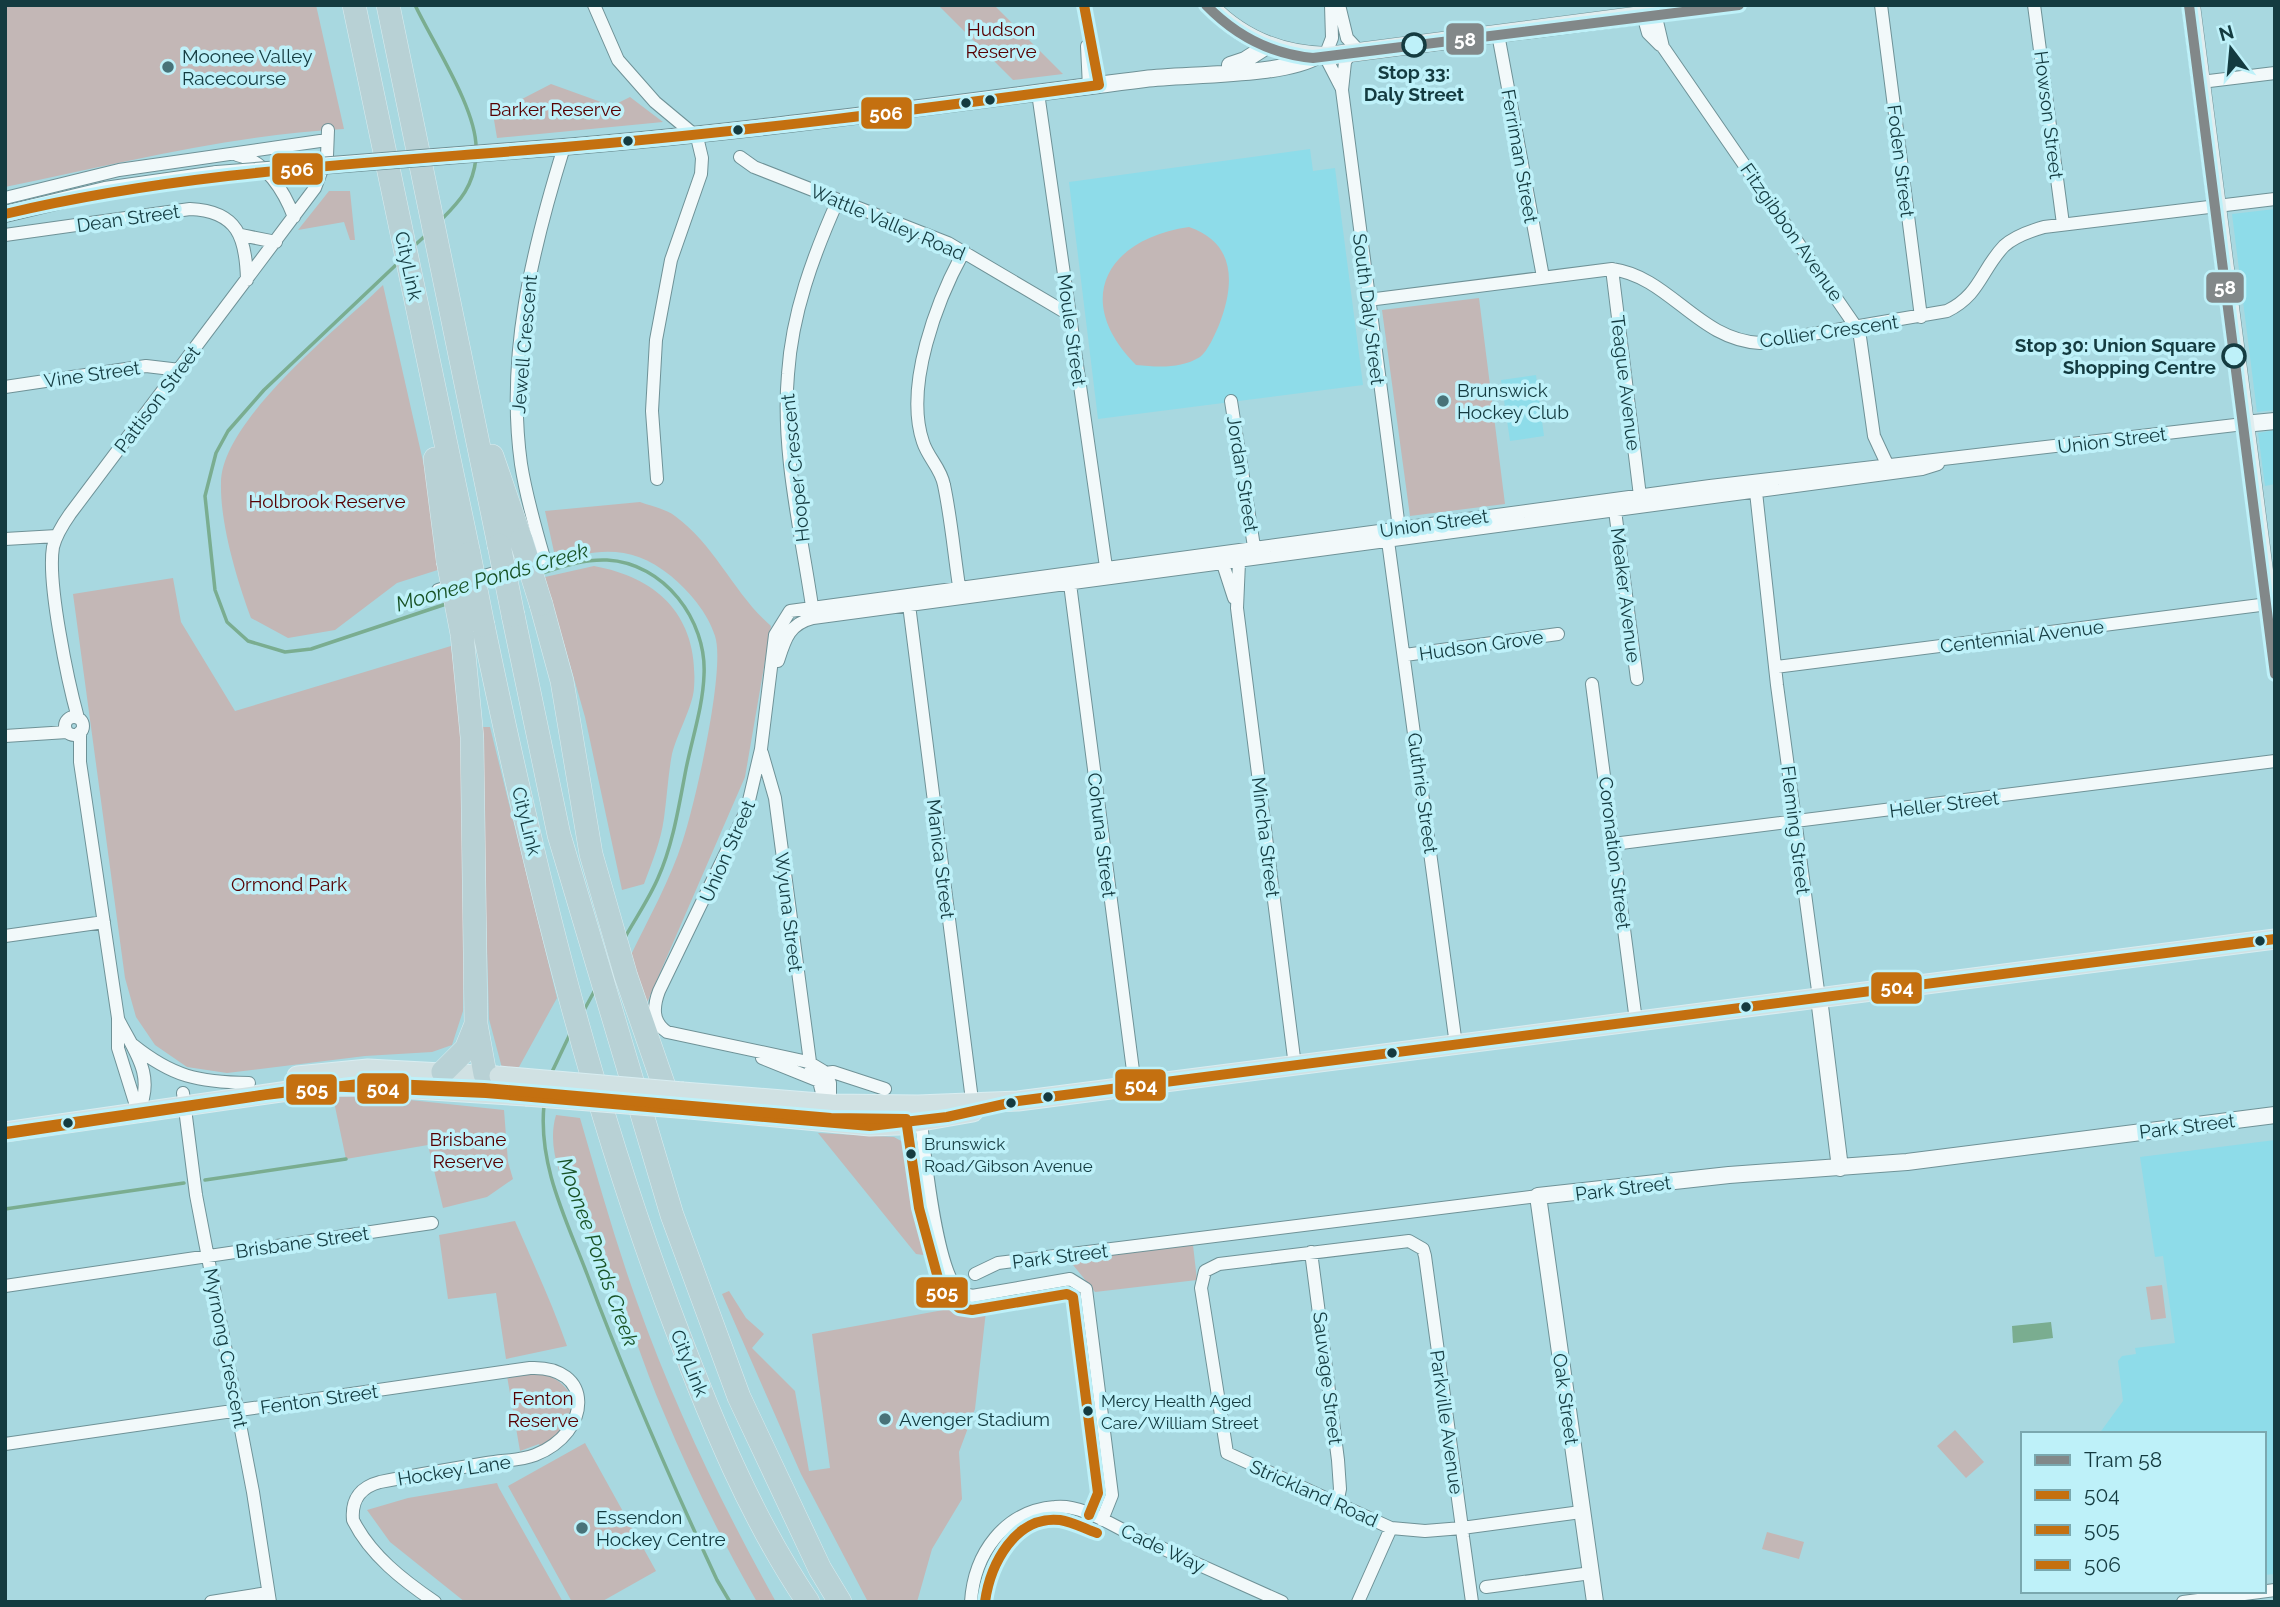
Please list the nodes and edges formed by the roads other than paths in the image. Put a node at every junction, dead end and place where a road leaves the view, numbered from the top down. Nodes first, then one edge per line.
1 (354, 5) edge
2 (388, 5) edge
3 (594, 5) edge
4 (1084, 5) edge
5 (1209, 5) edge
6 (1331, 5) edge
7 (1339, 5) edge
8 (1718, 5) edge
9 (1881, 5) edge
10 (2035, 5) edge
11 (2191, 5) edge
12 (1649, 14) junction
13 (1497, 34) junction
14 (1267, 46) junction
15 (1355, 53) junction
16 (1321, 56) junction
17 (2275, 73) edge
18 (1193, 74) junction
19 (2201, 82) junction
20 (1094, 86) junction
21 (1342, 90) junction
22 (1038, 93) junction
23 (697, 137) junction
24 (564, 147) junction
25 (223, 155) junction
26 (740, 157) dead end
27 (5, 198) edge
28 (2275, 199) edge
29 (838, 200) junction
30 (2217, 205) junction
31 (5, 214) edge
32 (294, 217) junction
33 (2063, 224) junction
34 (5, 234) edge
35 (241, 235) junction
36 (276, 242) junction
37 (964, 251) junction
38 (1612, 269) junction
39 (1542, 277) junction
40 (247, 280) junction
41 (1368, 300) junction
42 (1070, 315) junction
43 (1921, 317) junction
44 (1856, 327) junction
45 (180, 370) junction
46 (5, 387) edge
47 (1231, 401) dead end
48 (2275, 421) edge
49 (2244, 424) junction
50 (1874, 436) junction
51 (1949, 460) junction
52 (1887, 464) junction
53 (1873, 466) junction
54 (657, 479) dead end
55 (1756, 492) junction
56 (1640, 496) junction
57 (1614, 505) junction
58 (1399, 528) junction
59 (57, 536) junction
60 (5, 539) edge
61 (1388, 541) junction
62 (510, 542) junction
63 (1255, 553) junction
64 (458, 557) junction
65 (1238, 562) junction
66 (1223, 564) junction
67 (1106, 567) junction
68 (1070, 584) junction
69 (959, 586) junction
70 (999, 587) junction
71 (438, 590) dead end
72 (2268, 604) junction
73 (909, 605) junction
74 (1237, 608) junction
75 (812, 612) junction
76 (1558, 634) dead end
77 (1405, 655) junction
78 (2275, 656) edge
79 (1776, 667) junction
80 (1637, 679) dead end
81 (1592, 684) dead end
82 (71, 726) junction
83 (5, 736) edge
84 (761, 749) junction
85 (2275, 761) edge
86 (1795, 822) junction
87 (1614, 844) junction
88 (104, 922) junction
89 (5, 936) edge
90 (2275, 939) edge
91 (1819, 998) junction
92 (118, 1018) junction
93 (1636, 1021) junction
94 (476, 1024) junction
95 (133, 1045) junction
96 (1456, 1045) junction
97 (745, 1051) junction
98 (808, 1062) junction
99 (1295, 1066) junction
100 (443, 1072) junction
101 (818, 1075) junction
102 (249, 1083) junction
103 (493, 1085) junction
104 (1135, 1086) junction
105 (886, 1089) dead end
106 (664, 1096) junction
107 (184, 1099) junction
108 (139, 1104) junction
109 (827, 1104) junction
110 (973, 1107) junction
111 (919, 1114) junction
112 (2275, 1115) edge
113 (5, 1120) edge
114 (834, 1124) junction
115 (5, 1132) edge
116 (1840, 1168) junction
117 (1538, 1196) junction
118 (432, 1223) dead end
119 (1311, 1252) junction
120 (208, 1256) junction
121 (975, 1274) dead end
122 (5, 1286) edge
123 (508, 1371) joint
124 (238, 1410) junction
125 (5, 1444) edge
126 (1337, 1503) junction
127 (1581, 1512) junction
128 (1102, 1520) junction
129 (1391, 1528) junction
130 (1462, 1528) junction
131 (1591, 1573) junction
132 (1486, 1587) dead end
133 (2252, 1593) edge
134 (802, 1597) edge
135 (269, 1598) edge
136 (211, 1602) edge
137 (435, 1602) edge
138 (840, 1602) edge
139 (971, 1602) edge
140 (1282, 1602) edge
141 (1357, 1602) edge
142 (1472, 1602) edge
143 (1595, 1602) edge
144 (2183, 1602) edge

1 - 64 highway, CityLink
2 - 62 highway, CityLink
3 - 23 street
4 - 20 street
5 - 14 main road
6 - 16 street
7 - 15 street
8 - 12 main road
9 - 43 street, Foden Street
10 - 33 street, Howson Street
11 - 19 main road
12 - 13 main road
12 - 44 street, Fitzgibbon Avenue
13 - 15 main road
13 - 39 street, Ferriman Street
14 - 16 main road
14 - 18 street
15 - 16 main road
15 - 21 street, South Daly Street
16 - 18 street
16 - 21 street, South Daly Street
17 - 19 street
18 - 20 street, Dean Street
19 - 30 main road
20 - 22 street, Dean Street
21 - 41 street, South Daly Street
22 - 23 street, Dean Street
22 - 42 street, Moule Street
23 - 24 street, Dean Street
23 - 54 street
24 - 31 street, Dean Street, bridge
24 - 71 street, Jewell Crescent
25 - 27 street
25 - 32 street
25 - 32 street, Pattison Street
26 - 29 street, Wattle Valley Road
28 - 30 street, Collier Crescent
29 - 37 street, Wattle Valley Road
29 - 75 street, Hooper Crescent
30 - 33 street, Collier Crescent
30 - 49 main road
32 - 36 street, Pattison Street
33 - 43 street, Collier Crescent
34 - 35 street, Dean Street
35 - 36 street, Dean Street
35 - 40 street
36 - 40 street, Pattison Street
37 - 42 street, Wattle Valley Road
37 - 69 street
38 - 39 street, Collier Crescent
38 - 44 street, Collier Crescent
38 - 56 street, Teague Avenue
39 - 41 street, Collier Crescent
40 - 45 street, Pattison Street
41 - 58 street, South Daly Street
42 - 67 street, Moule Street
43 - 44 street, Collier Crescent
44 - 50 street, Fitzgibbon Avenue
45 - 46 street, Vine Street
45 - 59 street, Pattison Street
47 - 63 street, Jordan Street
48 - 49 street, Union Street
49 - 51 street, Union Street
49 - 72 main road
50 - 52 street, Fitzgibbon Avenue
50 - 53 street, Fitzgibbon Avenue
51 - 52 street, Union Street
51 - 55 street, Union Street
52 - 53 street, Union Street
53 - 56 street, Union Street
55 - 57 street, Union Street
55 - 79 street, Fleming Street
56 - 57 street, Union Street
57 - 58 street, Union Street
57 - 61 street, Union Street
57 - 80 street, Meaker Avenue
58 - 63 street, Union Street
59 - 60 street
59 - 82 street, Pattison Street
61 - 63 street, Union Street
61 - 77 street, Guthrie Street
62 - 106 highway, bridge
62 - 138 highway, CityLink, bridge
63 - 65 street, Union Street
63 - 67 street, Union Street
64 - 94 highway, bridge
64 - 134 highway, CityLink, bridge
65 - 66 street, Union Street
65 - 74 street, Mincha Street
66 - 68 street, Union Street
66 - 74 street, Mincha Street
67 - 70 street, Union Street
68 - 70 street, Union Street
68 - 104 street, Cohuna Street
69 - 70 street, Union Street
69 - 75 street, Union Street
70 - 73 street, Union Street
72 - 78 main road
72 - 79 street, Centennial Avenue
73 - 75 street, Union Street
73 - 110 street, Manica Street
74 - 99 street, Mincha Street
75 - 84 street, Union Street
76 - 77 street, Hudson Grove
77 - 96 street, Guthrie Street
79 - 86 street, Fleming Street
81 - 87 street, Coronation Street
82 - 83 street
82 - 88 street, Pattison Street
84 - 97 street, Union Street
84 - 98 street, Wyuna Street
85 - 86 street, Heller Street
86 - 87 street, Heller Street
86 - 91 street, Fleming Street
87 - 93 street, Coronation Street
88 - 89 street
88 - 92 street, Pattison Street
90 - 91 main road
91 - 93 main road
91 - 116 street, Fleming Street
92 - 95 street, Pattison Street
92 - 108 street, Pattison Street
93 - 96 main road
94 - 100 highway
94 - 103 highway
95 - 102 street, Pattison Street
95 - 108 street, Pattison Street
96 - 99 main road
97 - 98 street
97 - 101 street
98 - 101 street, Wyuna Street
99 - 104 main road
100 - 102 main road
100 - 103 main road
101 - 105 street
101 - 109 street, Wyuna Street
102 - 107 main road
103 - 106 main road, bridge
103 - 107 main road
104 - 110 main road
106 - 109 main road
106 - 114 main road
107 - 108 main road
107 - 120 street, Myrnong Crescent
108 - 113 main road
108 - 115 main road
109 - 111 main road
109 - 114 street
110 - 111 main road
111 - 114 main road
111 - 128 street
112 - 116 street, Park Street
116 - 117 street, Park Street
117 - 121 street, Park Street
117 - 127 street, Oak Street
118 - 120 street, Brisbane Street
119 - 126 street, Sauvage Street
119 - 126 street, Strickland Road
119 - 130 street, Parkville Avenue
120 - 122 street, Brisbane Street
120 - 124 street, Myrnong Crescent
123 - 124 street, Fenton Street
123 - 137 street, Hockey Lane
124 - 125 street, Fenton Street
124 - 135 street, Myrnong Crescent
126 - 129 street, Strickland Road
127 - 130 street, Strickland Road
127 - 131 street, Oak Street
128 - 139 street, Cade Way
128 - 140 street, Cade Way
129 - 130 street, Strickland Road
129 - 141 street
130 - 142 street, Parkville Avenue
131 - 132 street
131 - 143 street, Oak Street
133 - 144 street
135 - 136 street

